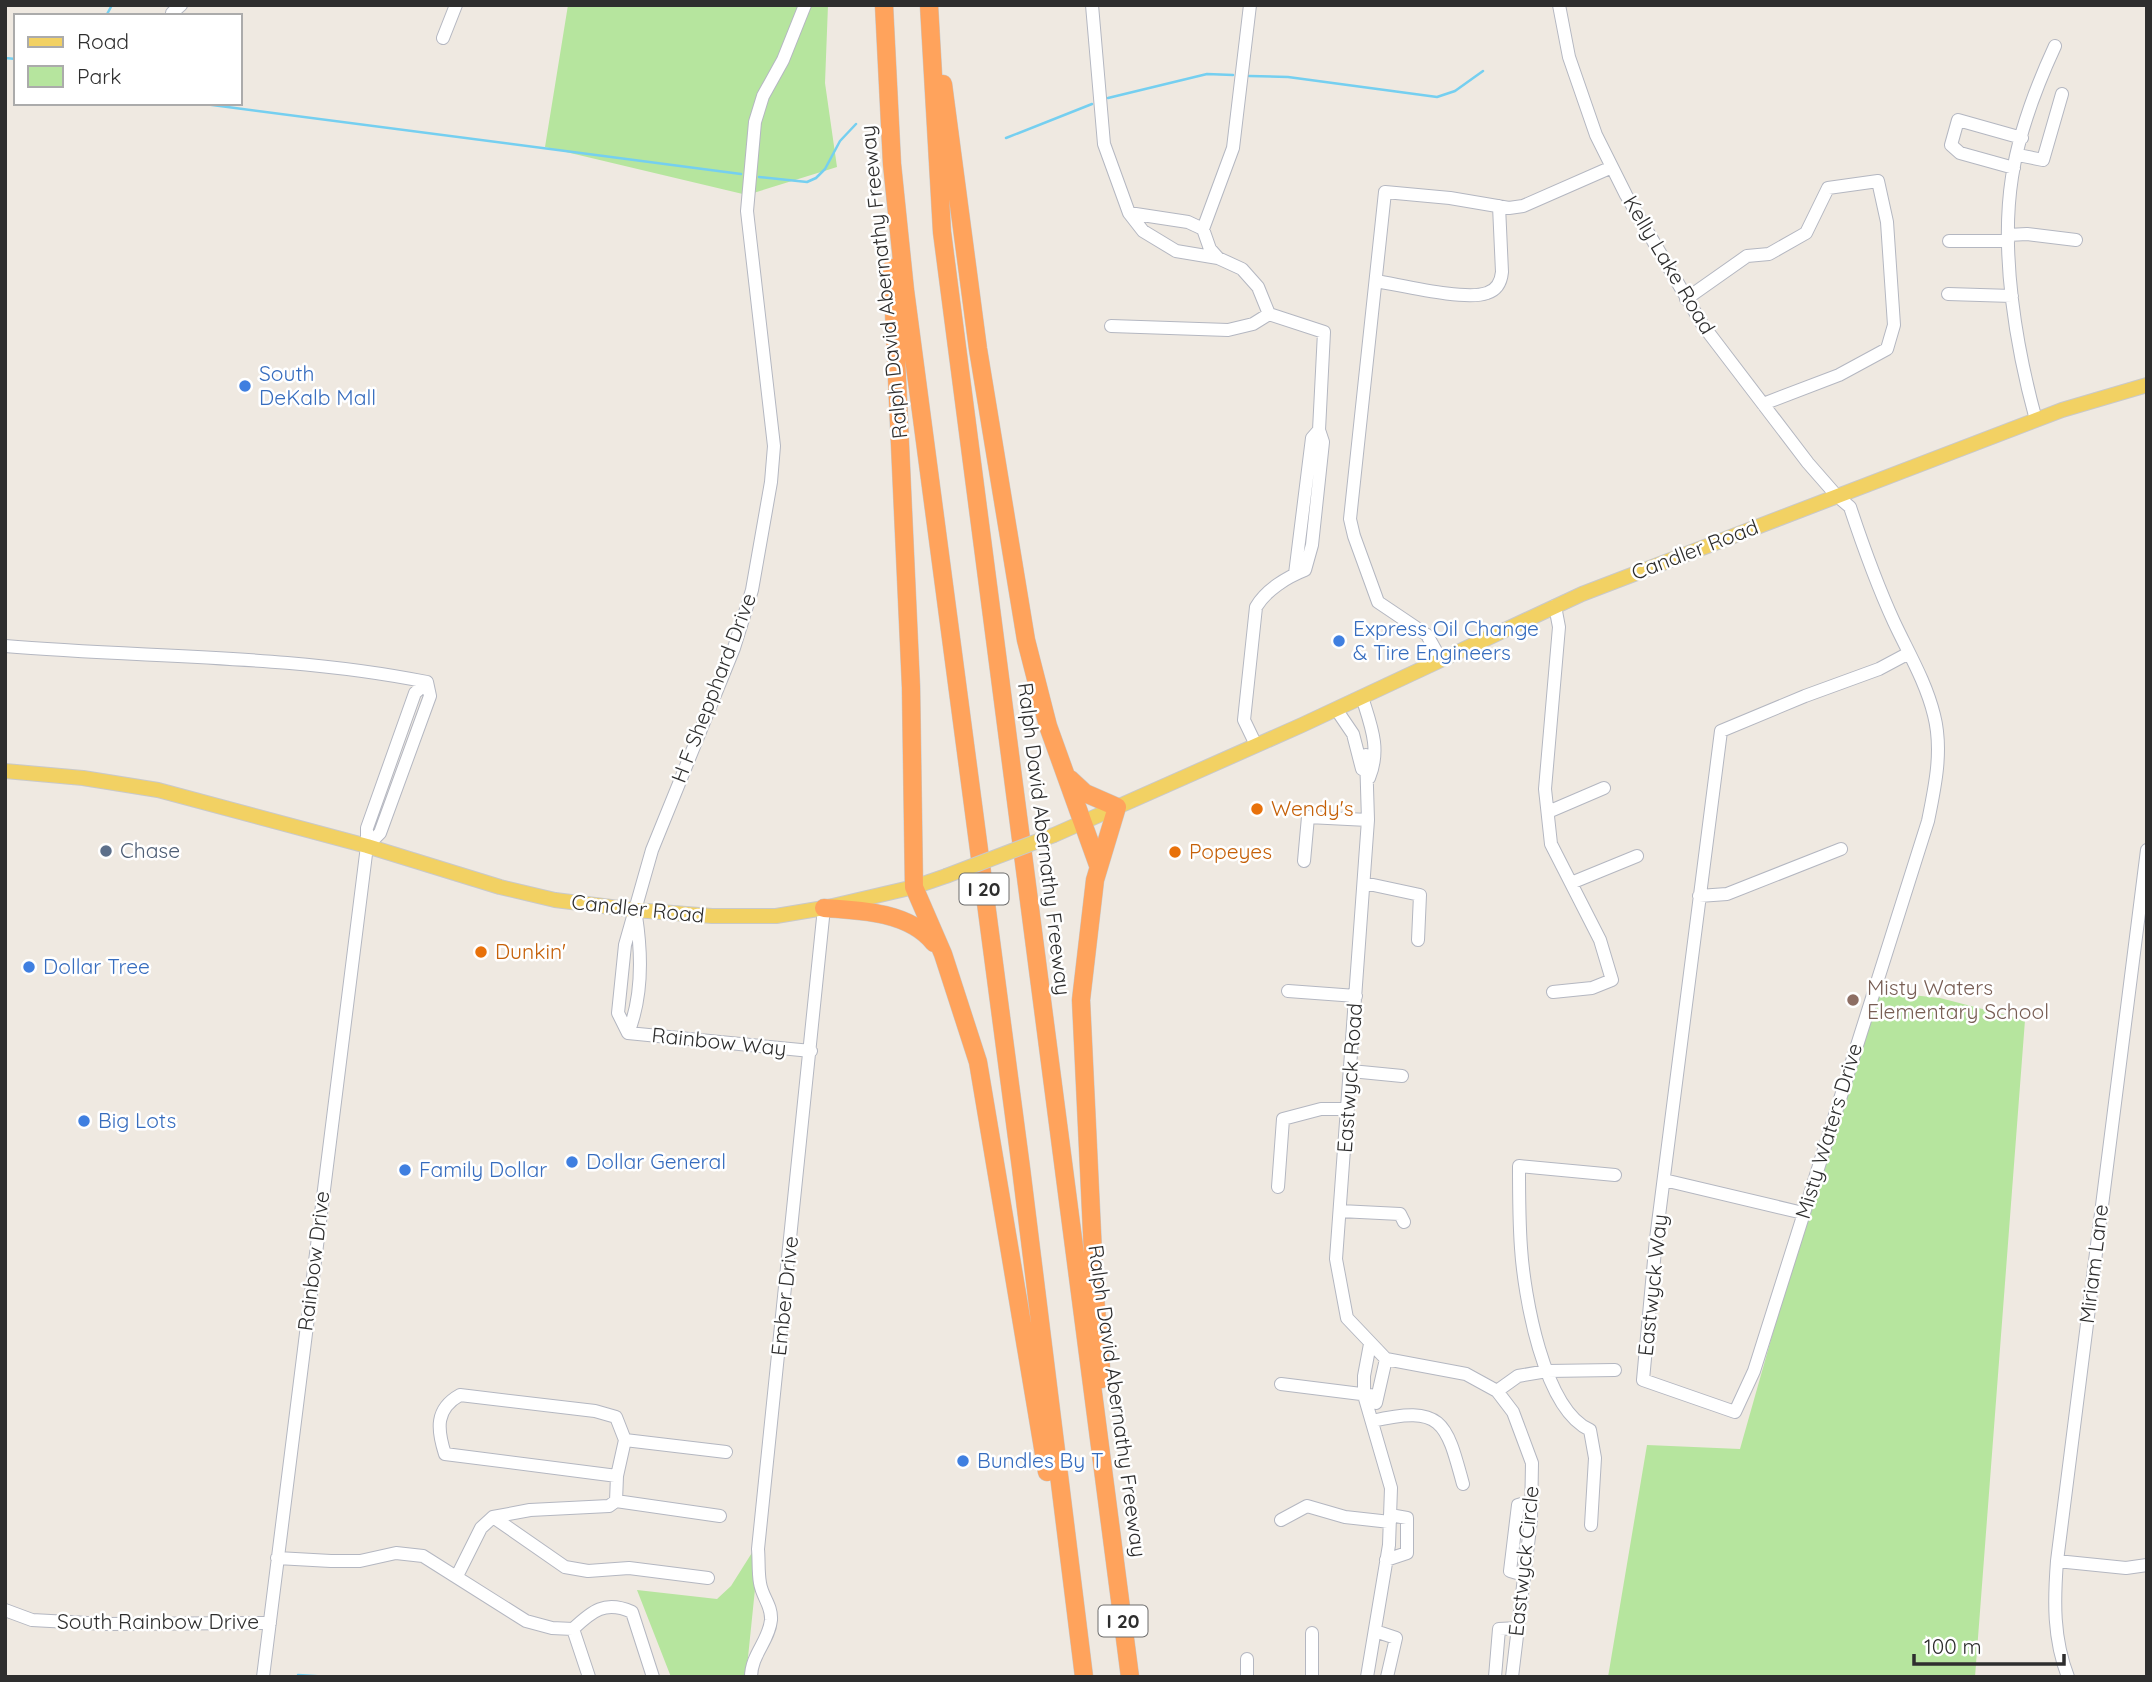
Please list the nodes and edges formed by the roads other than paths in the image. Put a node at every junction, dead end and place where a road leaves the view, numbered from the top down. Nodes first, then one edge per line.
1 (456, 5) edge
2 (805, 5) edge
3 (884, 5) edge
4 (932, 5) edge
5 (1092, 5) edge
6 (1250, 5) edge
7 (1559, 5) edge
8 (443, 38) dead end
9 (2055, 46) dead end
10 (2062, 94) dead end
11 (888, 100) junction
12 (2022, 138) junction
13 (2016, 162) junction
14 (1612, 167) junction
15 (1499, 206) junction
16 (1129, 213) junction
17 (1203, 229) junction
18 (2008, 238) junction
19 (2076, 240) dead end
20 (1949, 241) dead end
21 (1218, 258) junction
22 (1376, 281) junction
23 (1948, 294) dead end
24 (2012, 296) junction
25 (1686, 299) junction
26 (1269, 314) junction
27 (1111, 326) dead end
28 (2147, 385) edge
29 (1763, 404) junction
30 (2036, 420) junction
31 (1836, 495) junction
32 (1555, 606) junction
33 (5, 646) edge
34 (1909, 653) junction
35 (1441, 660) junction
36 (1362, 697) junction
37 (1336, 709) junction
38 (1256, 745) junction
39 (1366, 752) junction
40 (5, 771) edge
41 (1066, 774) junction
42 (1368, 782) junction
43 (1604, 788) dead end
44 (1117, 807) junction
45 (1548, 812) junction
46 (1368, 820) junction
47 (1083, 821) junction
48 (367, 846) junction
49 (1841, 849) dead end
50 (2147, 850) edge
51 (1636, 856) dead end
52 (1304, 861) dead end
53 (1098, 864) junction
54 (1364, 883) junction
55 (1571, 883) junction
56 (914, 887) junction
57 (1699, 896) junction
58 (824, 908) junction
59 (635, 910) junction
60 (1418, 940) dead end
61 (943, 954) junction
62 (1288, 991) dead end
63 (1553, 992) dead end
64 (1356, 996) junction
65 (811, 1051) junction
66 (1351, 1071) junction
67 (1402, 1076) dead end
68 (1348, 1109) junction
69 (1615, 1175) dead end
70 (1664, 1180) junction
71 (1278, 1187) dead end
72 (1340, 1211) junction
73 (1803, 1213) junction
74 (1404, 1222) dead end
75 (1370, 1344) junction
76 (1385, 1359) junction
77 (1615, 1370) dead end
78 (1547, 1371) junction
79 (1281, 1384) dead end
80 (1497, 1391) junction
81 (1370, 1395) junction
82 (1735, 1412) joint
83 (1372, 1421) junction
84 (625, 1440) junction
85 (726, 1452) dead end
86 (617, 1476) junction
87 (1464, 1483) dead end
88 (616, 1501) junction
89 (720, 1516) dead end
90 (493, 1517) junction
91 (1390, 1519) junction
92 (1281, 1520) dead end
93 (1591, 1525) dead end
94 (277, 1558) junction
95 (1387, 1560) junction
96 (2057, 1561) junction
97 (1116, 1564) junction
98 (2147, 1565) edge
99 (457, 1576) junction
100 (708, 1578) dead end
101 (5, 1610) edge
102 (270, 1623) junction
103 (1518, 1628) junction
104 (573, 1629) junction
105 (1375, 1631) junction
106 (1312, 1633) dead end
107 (1247, 1659) dead end
108 (263, 1677) edge
109 (589, 1677) edge
110 (653, 1677) edge
111 (751, 1677) edge
112 (1083, 1677) edge
113 (1130, 1677) edge
114 (1247, 1677) edge
115 (1312, 1677) edge
116 (1367, 1677) edge
117 (1387, 1677) edge
118 (1495, 1677) edge
119 (1512, 1677) edge
120 (2068, 1677) edge

1 - 8 street
2 - 59 street, H F Shepphard Drive
3 - 11 highway, Ralph David Abernathy Freeway / I 20
4 - 41 highway
4 - 97 highway, Ralph David Abernathy Freeway / I 20
5 - 16 street
6 - 17 street
7 - 14 street, Kelly Lake Road
9 - 12 street
10 - 13 street
11 - 56 highway
11 - 112 highway, Ralph David Abernathy Freeway / I 20
12 - 13 street
12 - 13 street
13 - 18 street
14 - 15 street
14 - 25 street, Kelly Lake Road
15 - 22 street
15 - 22 street
16 - 17 street
16 - 21 street
17 - 21 street
18 - 19 street
18 - 20 street
18 - 24 street
21 - 26 street
22 - 35 street
23 - 24 street
24 - 30 street
25 - 29 street, Kelly Lake Road
25 - 29 street
26 - 27 street
26 - 38 street
28 - 30 main road, Candler Road
29 - 31 street, Kelly Lake Road
30 - 31 main road, Candler Road
31 - 32 main road, Candler Road
31 - 34 street, Misty Waters Drive
32 - 35 main road, Candler Road
32 - 45 street
33 - 48 street, Rainbow Drive
34 - 57 street, Eastwyck Way
34 - 73 street, Misty Waters Drive
35 - 36 main road, Candler Road
36 - 37 main road, Candler Road
36 - 39 street, Eastwyck Road
37 - 38 main road, Candler Road
37 - 39 street, Eastwyck Road
38 - 44 main road, Candler Road
39 - 42 street, Eastwyck Road
39 - 42 street, Eastwyck Road
40 - 48 main road, Candler Road
41 - 44 highway
41 - 47 highway
42 - 46 street, Eastwyck Road
43 - 45 street
44 - 47 main road, Candler Road
44 - 53 highway
45 - 55 street
46 - 52 street
46 - 54 street, Eastwyck Road
47 - 53 highway
47 - 56 main road, Candler Road, bridge
48 - 59 main road, Candler Road
48 - 94 street, Rainbow Drive
49 - 57 street
50 - 96 street, Miriam Lane
51 - 55 street
53 - 97 highway
54 - 60 street
54 - 64 street, Eastwyck Road
55 - 63 street
56 - 58 main road, Candler Road
56 - 61 highway
57 - 70 street, Eastwyck Way
58 - 59 main road, Candler Road
58 - 61 highway
58 - 65 street, Ember Drive
59 - 65 street, Rainbow Way
61 - 112 highway
62 - 64 street
64 - 66 street, Eastwyck Road
65 - 111 street, Ember Drive
66 - 67 street
66 - 68 street, Eastwyck Road
68 - 71 street
68 - 72 street, Eastwyck Road
69 - 78 street
70 - 73 street
70 - 82 street, Eastwyck Way
72 - 74 street
72 - 75 street, Eastwyck Road
73 - 82 street, Misty Waters Drive
75 - 76 street, Eastwyck Road
75 - 81 street
76 - 80 street, Eastwyck Circle
76 - 81 street
77 - 78 street, Eastwyck Way
78 - 80 street, Eastwyck Way
78 - 93 street
79 - 81 street
80 - 103 street, Eastwyck Circle
81 - 83 street
83 - 87 street
83 - 91 street
84 - 85 street
84 - 86 street
84 - 86 street
86 - 88 street
88 - 89 street
88 - 90 street
90 - 99 street
90 - 100 street
91 - 92 street
91 - 95 street
91 - 95 street
94 - 99 street
94 - 102 street, Rainbow Drive
95 - 105 street
96 - 98 street
96 - 120 street, Miriam Lane
97 - 113 highway, Ralph David Abernathy Freeway / I 20
99 - 104 street
101 - 102 street, South Rainbow Drive
102 - 108 street, Rainbow Drive
103 - 118 street
103 - 119 street, Eastwyck Circle
104 - 109 street
104 - 110 street
105 - 116 street
105 - 117 street
106 - 115 street
107 - 114 street

